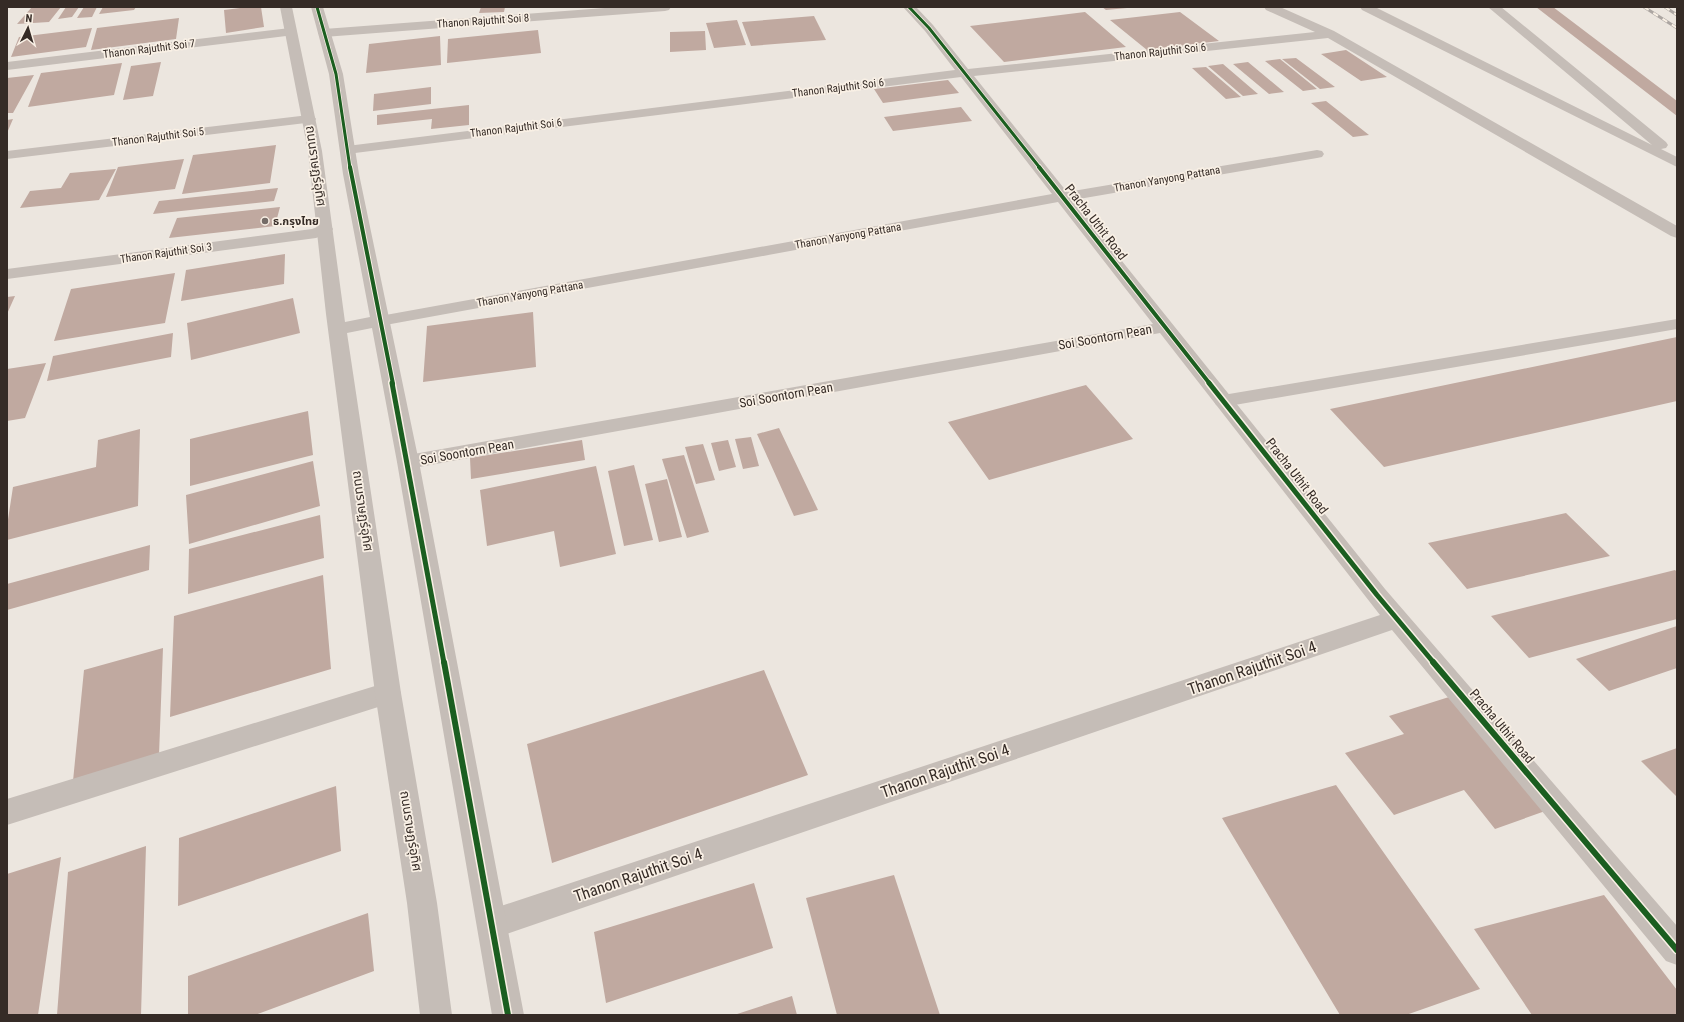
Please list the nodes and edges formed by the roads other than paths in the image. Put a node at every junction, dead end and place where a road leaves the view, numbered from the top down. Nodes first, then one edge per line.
1 (286, 7) edge
2 (317, 7) edge
3 (665, 7) edge
4 (909, 7) edge
5 (1270, 7) edge
6 (1366, 7) edge
7 (1494, 7) edge
8 (290, 32) junction
9 (324, 33) junction
10 (1330, 34) junction
11 (7, 66) edge
12 (964, 73) junction
13 (309, 119) junction
14 (347, 150) junction
15 (1317, 154) dead end
16 (7, 155) edge
17 (1677, 159) edge
18 (1677, 163) edge
19 (1062, 197) junction
20 (325, 229) junction
21 (1677, 233) edge
22 (7, 274) edge
23 (380, 321) junction
24 (1677, 324) edge
25 (1165, 327) junction
26 (338, 329) junction
27 (1223, 401) junction
28 (408, 462) junction
29 (1397, 619) junction
30 (388, 693) junction
31 (7, 812) edge
32 (492, 924) junction
33 (1677, 950) edge
34 (436, 1015) edge
35 (508, 1015) edge

1 - 8 street, ถนนราษฏร์อุทิศ
2 - 9 street
3 - 9 street, Thanon Rajuthit Soi 8
4 - 12 street, Pracha Uthit Road
5 - 10 street
6 - 18 street
7 - 17 street
8 - 11 street, Thanon Rajuthit Soi 7
8 - 13 street, ถนนราษฏร์อุทิศ
9 - 14 street
10 - 12 street, Thanon Rajuthit Soi 6
10 - 21 street
12 - 14 street, Thanon Rajuthit Soi 6
12 - 19 street, Pracha Uthit Road
13 - 16 street, Thanon Rajuthit Soi 5
13 - 20 street, ถนนราษฏร์อุทิศ
14 - 23 street
15 - 19 street, Thanon Yanyong Pattana
19 - 23 street, Thanon Yanyong Pattana
19 - 25 street, Pracha Uthit Road
20 - 22 street, Thanon Rajuthit Soi 3
20 - 26 street, ถนนราษฏร์อุทิศ
23 - 26 street, Thanon Yanyong Pattana
23 - 28 street
24 - 27 lane
25 - 27 street, Pracha Uthit Road
25 - 28 street, Soi Soontorn Pean
26 - 30 street, ถนนราษฏร์อุทิศ
27 - 29 street, Pracha Uthit Road
28 - 32 street
29 - 32 street, Thanon Rajuthit Soi 4
29 - 33 street, Pracha Uthit Road
30 - 31 street
30 - 34 street, ถนนราษฏร์อุทิศ
32 - 35 street

